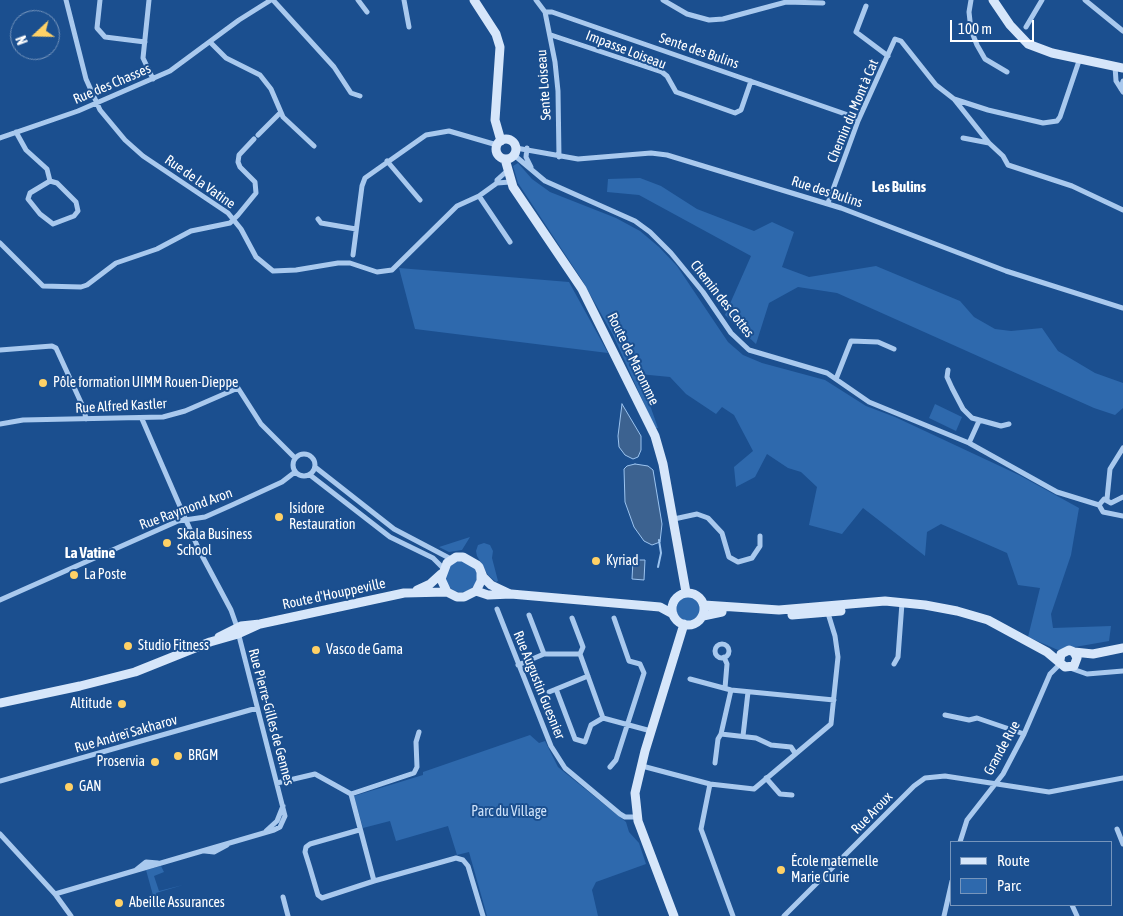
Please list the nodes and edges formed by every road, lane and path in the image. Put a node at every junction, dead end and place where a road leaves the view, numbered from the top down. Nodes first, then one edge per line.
1 (66, 0) edge
2 (100, 0) edge
3 (149, 0) edge
4 (272, 0) edge
5 (358, 0) edge
6 (404, 0) edge
7 (474, 0) edge
8 (536, 0) edge
9 (663, 0) edge
10 (971, 0) edge
11 (993, 0) edge
12 (1042, 0) edge
13 (1085, 0) edge
14 (823, 3) dead end
15 (866, 6) dead end
16 (367, 12) dead end
17 (545, 12) junction
18 (409, 27) dead end
19 (1026, 27) dead end
20 (1123, 32) edge
21 (551, 35) junction
22 (145, 42) junction
23 (210, 42) junction
24 (888, 56) junction
25 (1080, 58) junction
26 (1121, 65) edge
27 (1007, 72) dead end
28 (154, 79) junction
29 (751, 81) junction
30 (1123, 81) edge
31 (1122, 91) edge
32 (360, 96) dead end
33 (954, 99) junction
34 (95, 103) junction
35 (280, 113) junction
36 (858, 121) junction
37 (16, 132) junction
38 (0, 138) edge
39 (963, 138) dead end
40 (499, 143) junction
41 (989, 143) junction
42 (314, 146) dead end
43 (527, 148) junction
44 (515, 151) junction
45 (559, 157) junction
46 (505, 159) junction
47 (387, 162) junction
48 (533, 170) junction
49 (507, 171) junction
50 (50, 181) junction
51 (510, 182) junction
52 (496, 183) junction
53 (479, 196) junction
54 (420, 200) dead end
55 (828, 203) junction
56 (1123, 210) edge
57 (234, 219) junction
58 (318, 219) dead end
59 (356, 229) junction
60 (510, 242) dead end
61 (0, 243) edge
62 (353, 254) dead end
63 (1123, 308) edge
64 (894, 349) dead end
65 (0, 350) edge
66 (948, 370) dead end
67 (836, 379) junction
68 (86, 419) junction
69 (142, 419) junction
70 (979, 421) junction
71 (0, 424) edge
72 (1009, 424) dead end
73 (968, 443) junction
74 (1123, 448) edge
75 (295, 458) junction
76 (315, 467) junction
77 (295, 472) junction
78 (310, 474) junction
79 (1123, 497) edge
80 (1109, 501) junction
81 (1099, 505) junction
82 (1108, 512) junction
83 (1123, 516) edge
84 (674, 519) junction
85 (185, 520) junction
86 (760, 536) dead end
87 (451, 559) junction
88 (442, 571) junction
89 (481, 573) junction
90 (432, 588) junction
91 (447, 592) junction
92 (476, 592) junction
93 (686, 592) junction
94 (511, 594) junction
95 (0, 600) edge
96 (674, 601) junction
97 (898, 603) junction
98 (704, 605) junction
99 (660, 607) junction
100 (496, 609) dead end
101 (827, 610) junction
102 (805, 611) junction
103 (673, 614) junction
104 (529, 615) dead end
105 (703, 616) junction
106 (572, 618) dead end
107 (614, 618) dead end
108 (684, 624) junction
109 (240, 629) junction
110 (1123, 648) edge
111 (1123, 653) edge
112 (544, 654) junction
113 (580, 654) junction
114 (724, 657) dead end
115 (1060, 659) junction
116 (1074, 663) junction
117 (894, 664) dead end
118 (518, 665) junction
119 (1123, 671) edge
120 (588, 676) junction
121 (690, 679) dead end
122 (556, 689) junction
123 (728, 689) junction
124 (549, 692) dead end
125 (748, 692) junction
126 (834, 700) junction
127 (0, 703) edge
128 (257, 708) junction
129 (945, 715) dead end
130 (603, 718) junction
131 (628, 725) junction
132 (651, 731) junction
133 (419, 732) dead end
134 (721, 734) junction
135 (1024, 734) junction
136 (743, 736) junction
137 (795, 753) junction
138 (715, 763) dead end
139 (642, 766) junction
140 (610, 767) dead end
141 (766, 778) junction
142 (1123, 778) edge
143 (0, 781) edge
144 (277, 784) junction
145 (710, 784) junction
146 (997, 784) junction
147 (351, 794) junction
148 (792, 795) dead end
149 (637, 817) junction
150 (1117, 829) dead end
151 (359, 830) junction
152 (0, 834) edge
153 (960, 841) edge
154 (1123, 844) edge
155 (374, 881) junction
156 (950, 890) edge
157 (55, 894) junction
158 (283, 897) dead end
159 (71, 916) edge
160 (288, 916) edge
161 (483, 916) edge
162 (674, 916) edge
163 (732, 916) edge
164 (784, 916) edge
165 (944, 916) edge

1 - 34 street, Rue de la Vatine
2 - 22 street
3 - 22 street
4 - 23 street, Rue des Chasses
4 - 32 street
5 - 16 street
6 - 18 street
7 - 40 street
8 - 17 street
9 - 14 street
10 - 27 street
11 - 25 street
12 - 19 street
13 - 20 street
15 - 24 street, Chemin du Mont à Cat
17 - 21 street, Sente Loiseau
17 - 29 street, Sente des Bulins
21 - 29 street, Impasse Loiseau
21 - 45 street, Sente Loiseau
22 - 28 street
23 - 28 street, Rue des Chasses
23 - 35 street
24 - 33 street, Chemin du Mont à Cat
24 - 36 street, Chemin du Mont à Cat
25 - 26 street
25 - 33 street
26 - 31 street
28 - 34 street, Rue des Chasses
29 - 36 street, Sente des Bulins
30 - 31 street
33 - 41 street
34 - 37 street, Rue des Chasses
34 - 57 street, Rue de la Vatine
35 - 42 street
35 - 57 street
36 - 55 street, Chemin du Mont à Cat
37 - 38 street, Rue des Chasses
37 - 50 street
39 - 41 street
40 - 44 street
40 - 46 street
40 - 47 street
41 - 56 street
43 - 44 street, Rue des Bulins
43 - 45 street, Rue des Bulins
43 - 48 street
44 - 46 street
44 - 48 street, Chemin des Cottes
45 - 55 street, Rue des Bulins
46 - 49 street, Route de Maromme
47 - 54 street
47 - 59 street
48 - 67 street, Chemin des Cottes
49 - 51 street, Route de Maromme
49 - 52 street, Rue de la Vatine
50 - 50 street
51 - 52 street
51 - 84 street, Route de Maromme
52 - 53 street, Rue de la Vatine
53 - 57 street, Rue de la Vatine
53 - 60 street
55 - 63 street, Rue des Bulins
57 - 61 street
58 - 59 street
59 - 62 street
64 - 67 street
65 - 68 street
66 - 70 street
67 - 73 street, Chemin des Cottes
68 - 69 street, Rue Alfred Kastler
68 - 71 street, Rue Alfred Kastler
69 - 75 street, Rue Alfred Kastler
69 - 85 street, Rue Pierre-Gilles de Gennes
70 - 72 street
70 - 73 street
73 - 81 street, Chemin des Cottes
74 - 80 street
75 - 76 street
75 - 77 street
76 - 78 street
76 - 87 street
77 - 78 street
77 - 85 street, Rue Raymond Aron
78 - 88 street
79 - 80 street
80 - 81 street
80 - 82 street
81 - 82 street
82 - 83 street
84 - 86 street
84 - 93 street, Route de Maromme
85 - 95 street, Rue Raymond Aron
85 - 109 street, Rue Pierre-Gilles de Gennes
87 - 88 street
87 - 89 street
88 - 90 street, Route d'Houppeville
88 - 91 street
89 - 92 street
89 - 94 street
90 - 91 street, Route d'Houppeville
90 - 109 street, Route d'Houppeville
91 - 92 street
92 - 94 street
93 - 96 street
93 - 98 street
94 - 99 street
96 - 99 street
96 - 103 street
97 - 101 street
97 - 115 street
97 - 117 street
98 - 102 street
98 - 105 street
99 - 103 street
100 - 118 street, Rue Augustin Guesnier
101 - 102 street
101 - 126 street
102 - 105 street
103 - 108 street
104 - 112 street
105 - 108 street
106 - 113 street
107 - 131 street
108 - 132 street
109 - 127 street, Route d'Houppeville
109 - 128 street, Rue Pierre-Gilles de Gennes
110 - 116 street
111 - 116 street
112 - 113 street
112 - 118 street
113 - 120 street
114 - 123 street
115 - 116 street
115 - 116 street
115 - 135 street, Grande Rue
116 - 119 street
118 - 149 street, Rue Augustin Guesnier
120 - 122 street
120 - 130 street
121 - 123 street
122 - 124 street
122 - 130 street
123 - 125 street
123 - 134 street
125 - 126 street
125 - 136 street
126 - 137 street
128 - 143 street, Rue Andreï Sakharov
128 - 144 street, Rue Pierre-Gilles de Gennes
129 - 135 street
130 - 131 street
131 - 132 street
131 - 140 street
132 - 139 street
133 - 147 street
134 - 136 street
134 - 138 street
135 - 146 street, Grande Rue
136 - 137 street
137 - 141 street
139 - 145 street
139 - 149 street
141 - 145 street
141 - 148 street
142 - 146 street, Rue Aroux
144 - 147 street
144 - 157 street, Rue Pierre-Gilles de Gennes
145 - 163 street
146 - 153 street, Grande Rue
146 - 164 street, Rue Aroux
147 - 151 street
149 - 162 street
150 - 154 street
151 - 155 street
151 - 155 street
152 - 157 street
155 - 161 street
156 - 165 street
157 - 159 street
158 - 160 street

